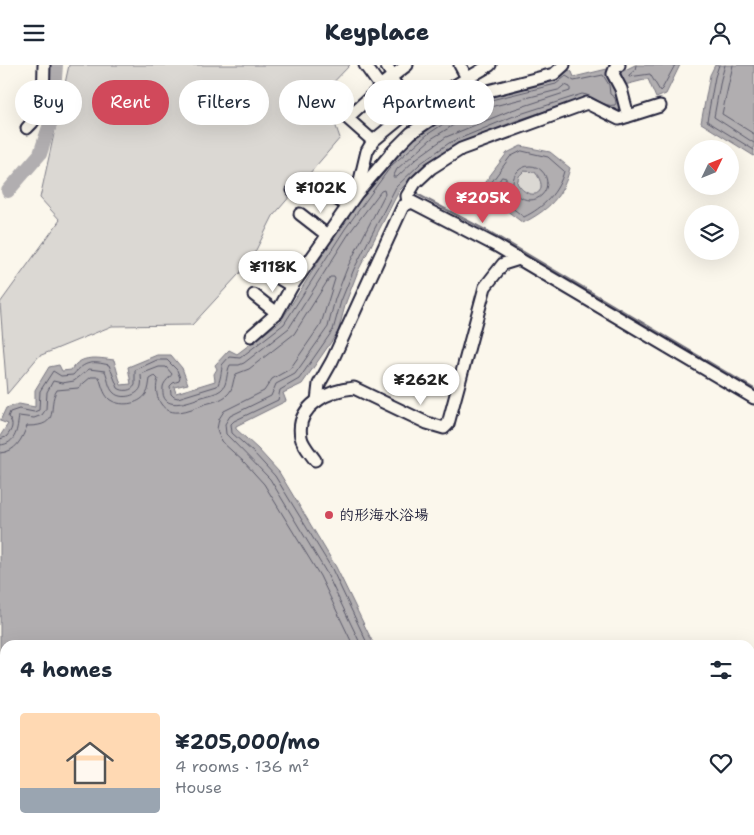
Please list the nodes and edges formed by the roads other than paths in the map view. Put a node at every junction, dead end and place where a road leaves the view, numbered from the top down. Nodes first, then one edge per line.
1 (44, 65) edge
2 (365, 65) edge
3 (386, 65) edge
4 (407, 65) edge
5 (460, 65) edge
6 (564, 65) edge
7 (482, 67) edge
8 (616, 69) edge
9 (392, 77) junction
10 (466, 78) junction
11 (374, 80) edge
12 (388, 80) edge
13 (394, 80) edge
14 (463, 80) edge
15 (494, 89) edge
16 (364, 102) edge
17 (660, 106) dead end
18 (628, 116) junction
19 (393, 125) edge
20 (405, 125) edge
21 (423, 125) edge
22 (27, 128) dead end
23 (411, 133) junction
24 (373, 141) junction
25 (293, 189) dead end
26 (356, 193) junction
27 (408, 202) junction
28 (348, 205) junction
29 (300, 214) dead end
30 (328, 235) junction
31 (519, 259) junction
32 (258, 267) dead end
33 (292, 286) junction
34 (254, 295) dead end
35 (277, 313) junction
36 (251, 336) dead end
37 (754, 398) edge
38 (317, 401) junction
39 (315, 460) dead end

1 - 22 street
2 - 11 street
3 - 9 street
4 - 9 street
5 - 10 street
6 - 15 street
7 - 10 street
8 - 18 street
9 - 12 street
9 - 13 street
10 - 14 street
16 - 24 street
17 - 18 street
18 - 27 street
19 - 24 street
20 - 23 street
21 - 23 street
23 - 26 street
24 - 26 street
25 - 28 street
26 - 28 street
27 - 31 street
27 - 38 street
28 - 30 street
29 - 30 street
30 - 33 street
31 - 37 street
31 - 38 street
32 - 33 street
33 - 35 street
34 - 35 street
35 - 36 street
38 - 39 street

